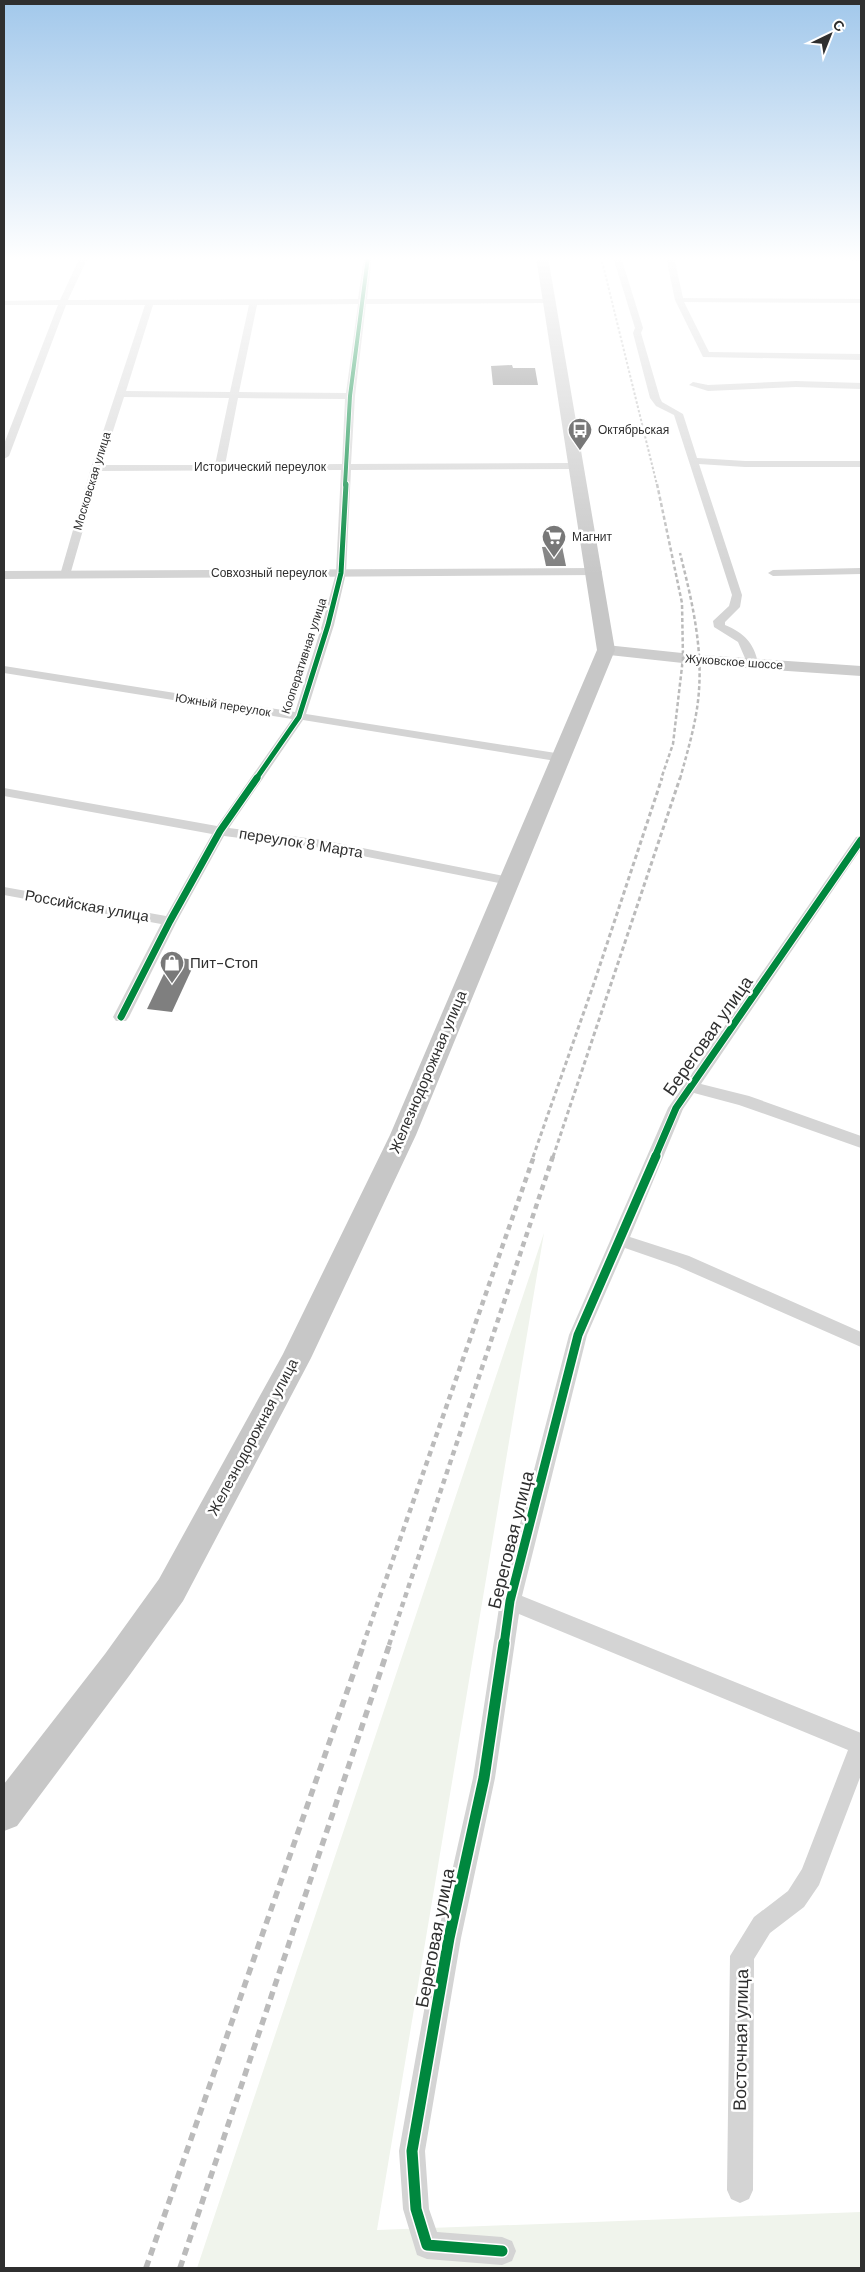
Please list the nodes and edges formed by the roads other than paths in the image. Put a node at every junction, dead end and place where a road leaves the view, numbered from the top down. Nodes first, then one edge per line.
1 (40, 363) edge
2 (130, 363) edge
3 (241, 363) edge
4 (354, 363) edge
5 (558, 363) edge
6 (644, 363) edge
7 (693, 385) dead end
8 (861, 386) edge
9 (120, 394) junction
10 (235, 395) junction
11 (350, 396) junction
12 (4, 456) edge
13 (693, 461) junction
14 (861, 464) edge
15 (220, 466) junction
16 (574, 466) junction
17 (346, 467) junction
18 (96, 468) junction
19 (861, 571) edge
20 (594, 572) junction
21 (340, 573) junction
22 (773, 573) dead end
23 (4, 575) edge
24 (65, 575) junction
25 (606, 650) junction
26 (752, 663) junction
27 (4, 669) edge
28 (861, 671) edge
29 (299, 717) junction
30 (562, 758) junction
31 (4, 792) edge
32 (220, 831) junction
33 (861, 840) edge
34 (510, 880) junction
35 (4, 891) edge
36 (170, 921) junction
37 (122, 1017) dead end
38 (691, 1087) junction
39 (861, 1142) edge
40 (620, 1240) junction
41 (861, 1340) edge
42 (510, 1601) junction
43 (861, 1745) edge
44 (4, 1813) edge
45 (740, 2190) dead end
46 (502, 2251) dead end

1 - 12 street
2 - 9 street, Московская улица
3 - 10 street
4 - 11 street, Кооперативная улица
5 - 16 main road
6 - 13 street
7 - 8 street
9 - 10 street
9 - 18 street, Московская улица
10 - 11 street
10 - 15 street
11 - 17 street, Кооперативная улица
13 - 14 street
13 - 26 street
15 - 17 street, Исторический переулок
15 - 18 street, Исторический переулок
16 - 17 street, Исторический переулок
16 - 20 main road
17 - 21 street, Кооперативная улица
18 - 24 street, Московская улица
19 - 22 street
20 - 21 street, Совхозный переулок
20 - 25 main road
21 - 24 street, Совхозный переулок
21 - 29 street, Кооперативная улица
23 - 24 street, Совхозный переулок
25 - 26 main road, Жуковское шоссе
25 - 30 main road, Железнодорожная улица
26 - 28 main road, Жуковское шоссе
27 - 29 street, Южный переулок
29 - 30 street, Южный переулок
29 - 32 street, Кооперативная улица
30 - 34 main road, Железнодорожная улица
31 - 32 street, переулок 8 Марта
32 - 34 street, переулок 8 Марта
32 - 36 street, Кооперативная улица
33 - 38 street, Береговая улица
34 - 44 main road, Железнодорожная улица
35 - 36 street, Российская улица
36 - 37 street, Кооперативная улица
38 - 39 street
38 - 40 street, Береговая улица
40 - 41 street
40 - 42 street, Береговая улица
42 - 43 street
42 - 46 street, Береговая улица
43 - 45 street, Восточная улица

